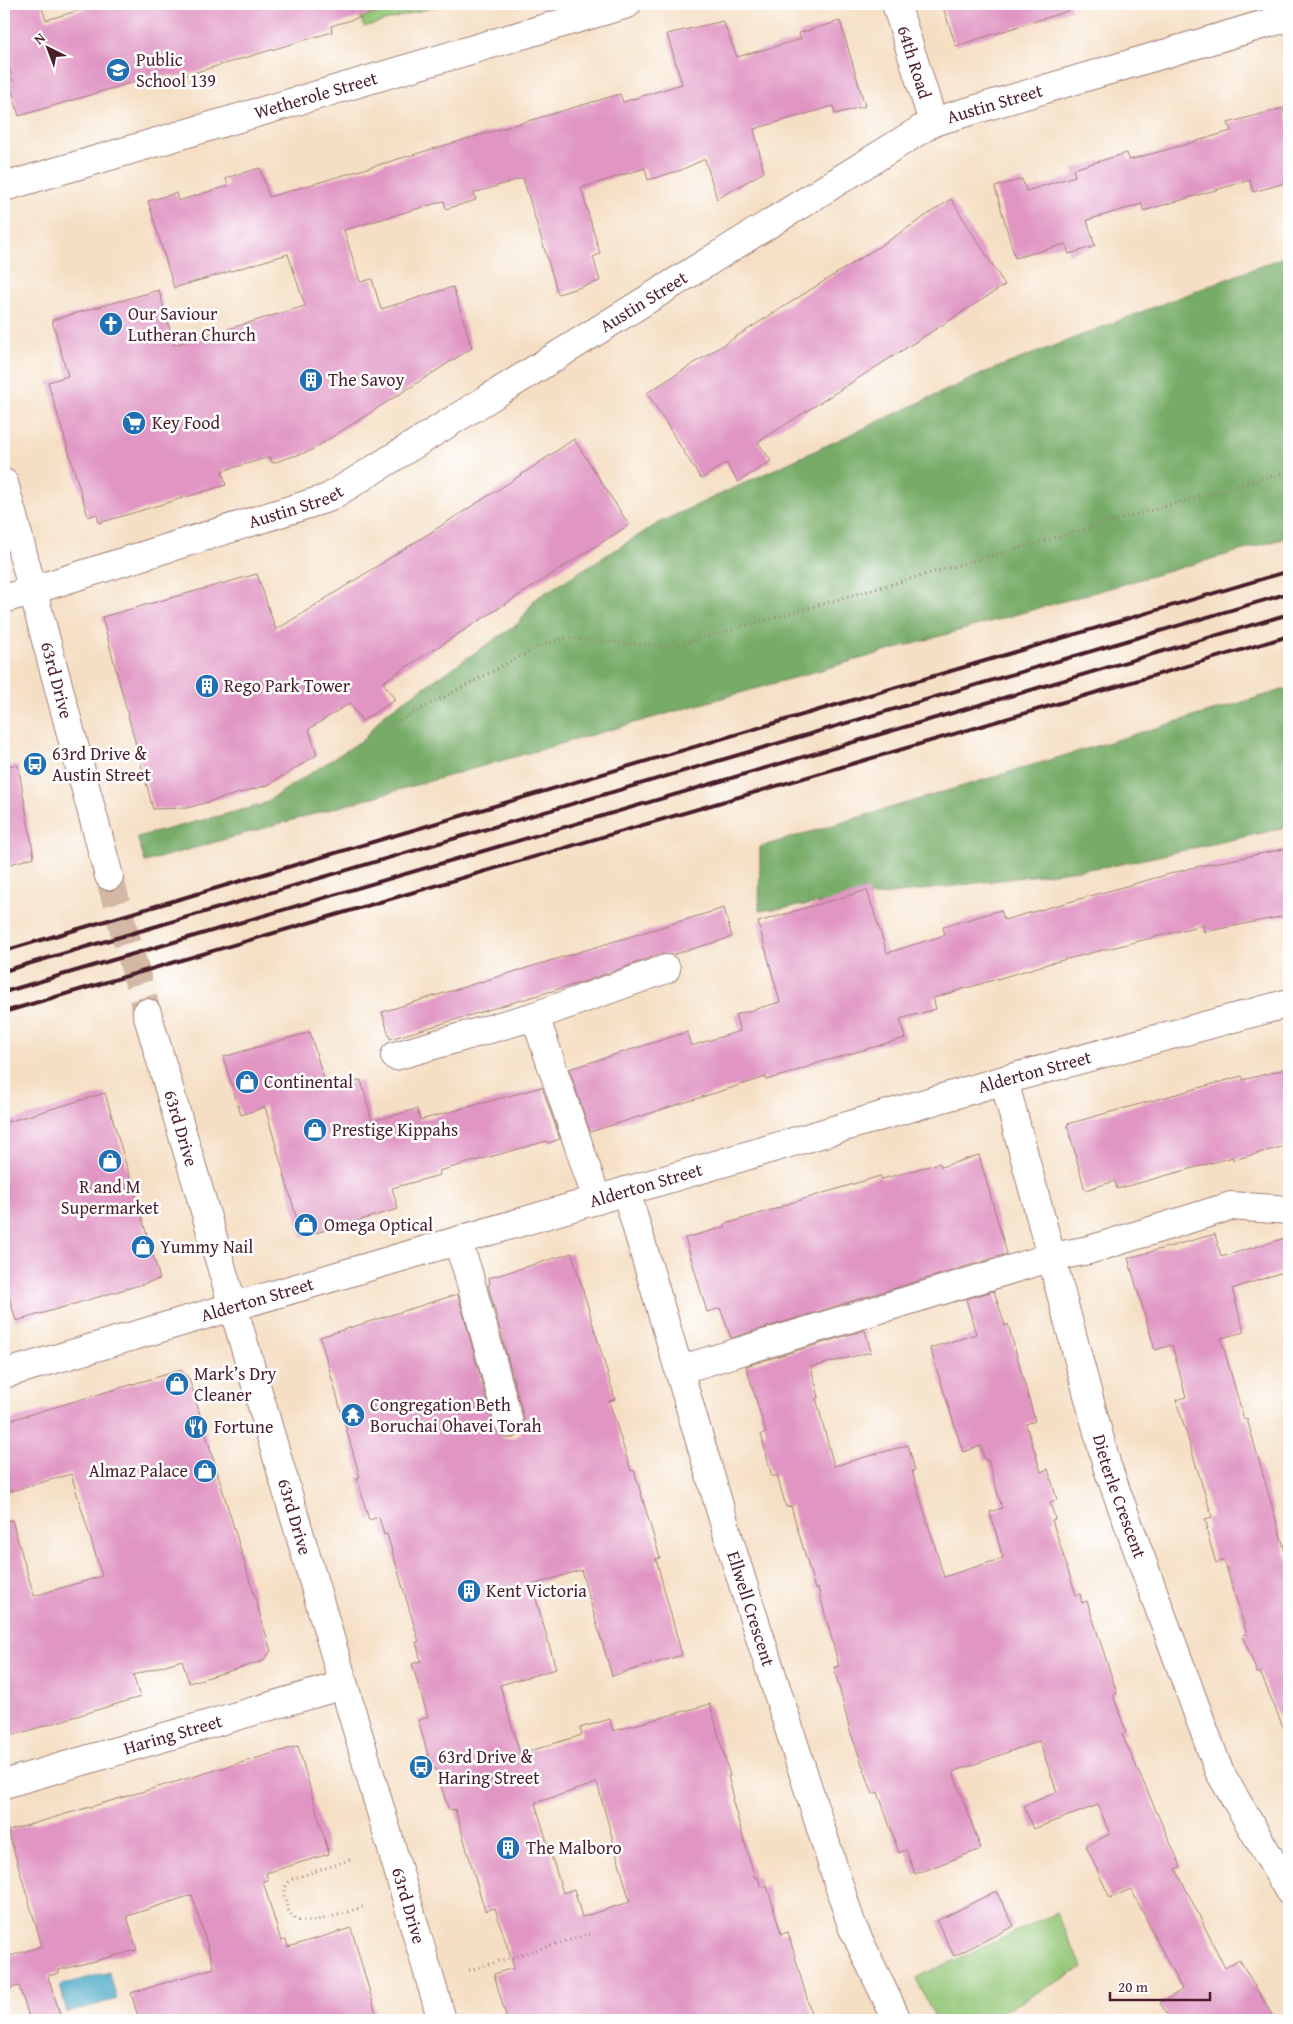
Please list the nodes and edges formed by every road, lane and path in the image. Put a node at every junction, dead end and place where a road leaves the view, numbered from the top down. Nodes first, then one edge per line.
1 (628, 4) edge
2 (896, 4) edge
3 (1289, 17) edge
4 (933, 122) junction
5 (4, 187) edge
6 (1289, 471) edge
7 (4, 483) edge
8 (32, 591) junction
9 (4, 599) edge
10 (382, 730) dead end
11 (109, 876) tunnel mouth
12 (666, 969) dead end
13 (1289, 1003) edge
14 (148, 1013) tunnel mouth
15 (535, 1016) junction
16 (395, 1056) dead end
17 (1004, 1080) junction
18 (626, 1191) junction
19 (597, 1200) junction
20 (1289, 1210) edge
21 (457, 1241) junction
22 (1052, 1257) junction
23 (232, 1307) junction
24 (679, 1370) junction
25 (4, 1374) edge
26 (509, 1423) dead end
27 (343, 1684) junction
28 (4, 1784) edge
29 (350, 1860) dead end
30 (1289, 1891) edge
31 (363, 1907) dead end
32 (593, 1933) dead end
33 (469, 1970) dead end
34 (442, 2020) edge
35 (897, 2020) edge

1 - 5 street, Wetherole Street
2 - 4 street, 64th Road
3 - 4 street, Austin Street
4 - 8 street, Austin Street
6 - 10 path
7 - 8 street, 63rd Drive
8 - 9 street, Austin Street
8 - 11 street, 63rd Drive
12 - 15 street
13 - 17 street, Alderton Street
14 - 23 street, 63rd Drive
15 - 16 street
15 - 19 street
17 - 18 street, Alderton Street
17 - 22 street, Dieterle Crescent
18 - 19 street, Alderton Street
18 - 24 street, Ellwell Crescent
19 - 21 street, Alderton Street
20 - 22 street
21 - 23 street, Alderton Street
21 - 26 street
22 - 24 street
22 - 30 street, Dieterle Crescent
23 - 25 street, Alderton Street
23 - 27 street, 63rd Drive
24 - 35 street, Ellwell Crescent
27 - 28 street, Haring Street
27 - 34 street, 63rd Drive
29 - 31 path
32 - 33 path

